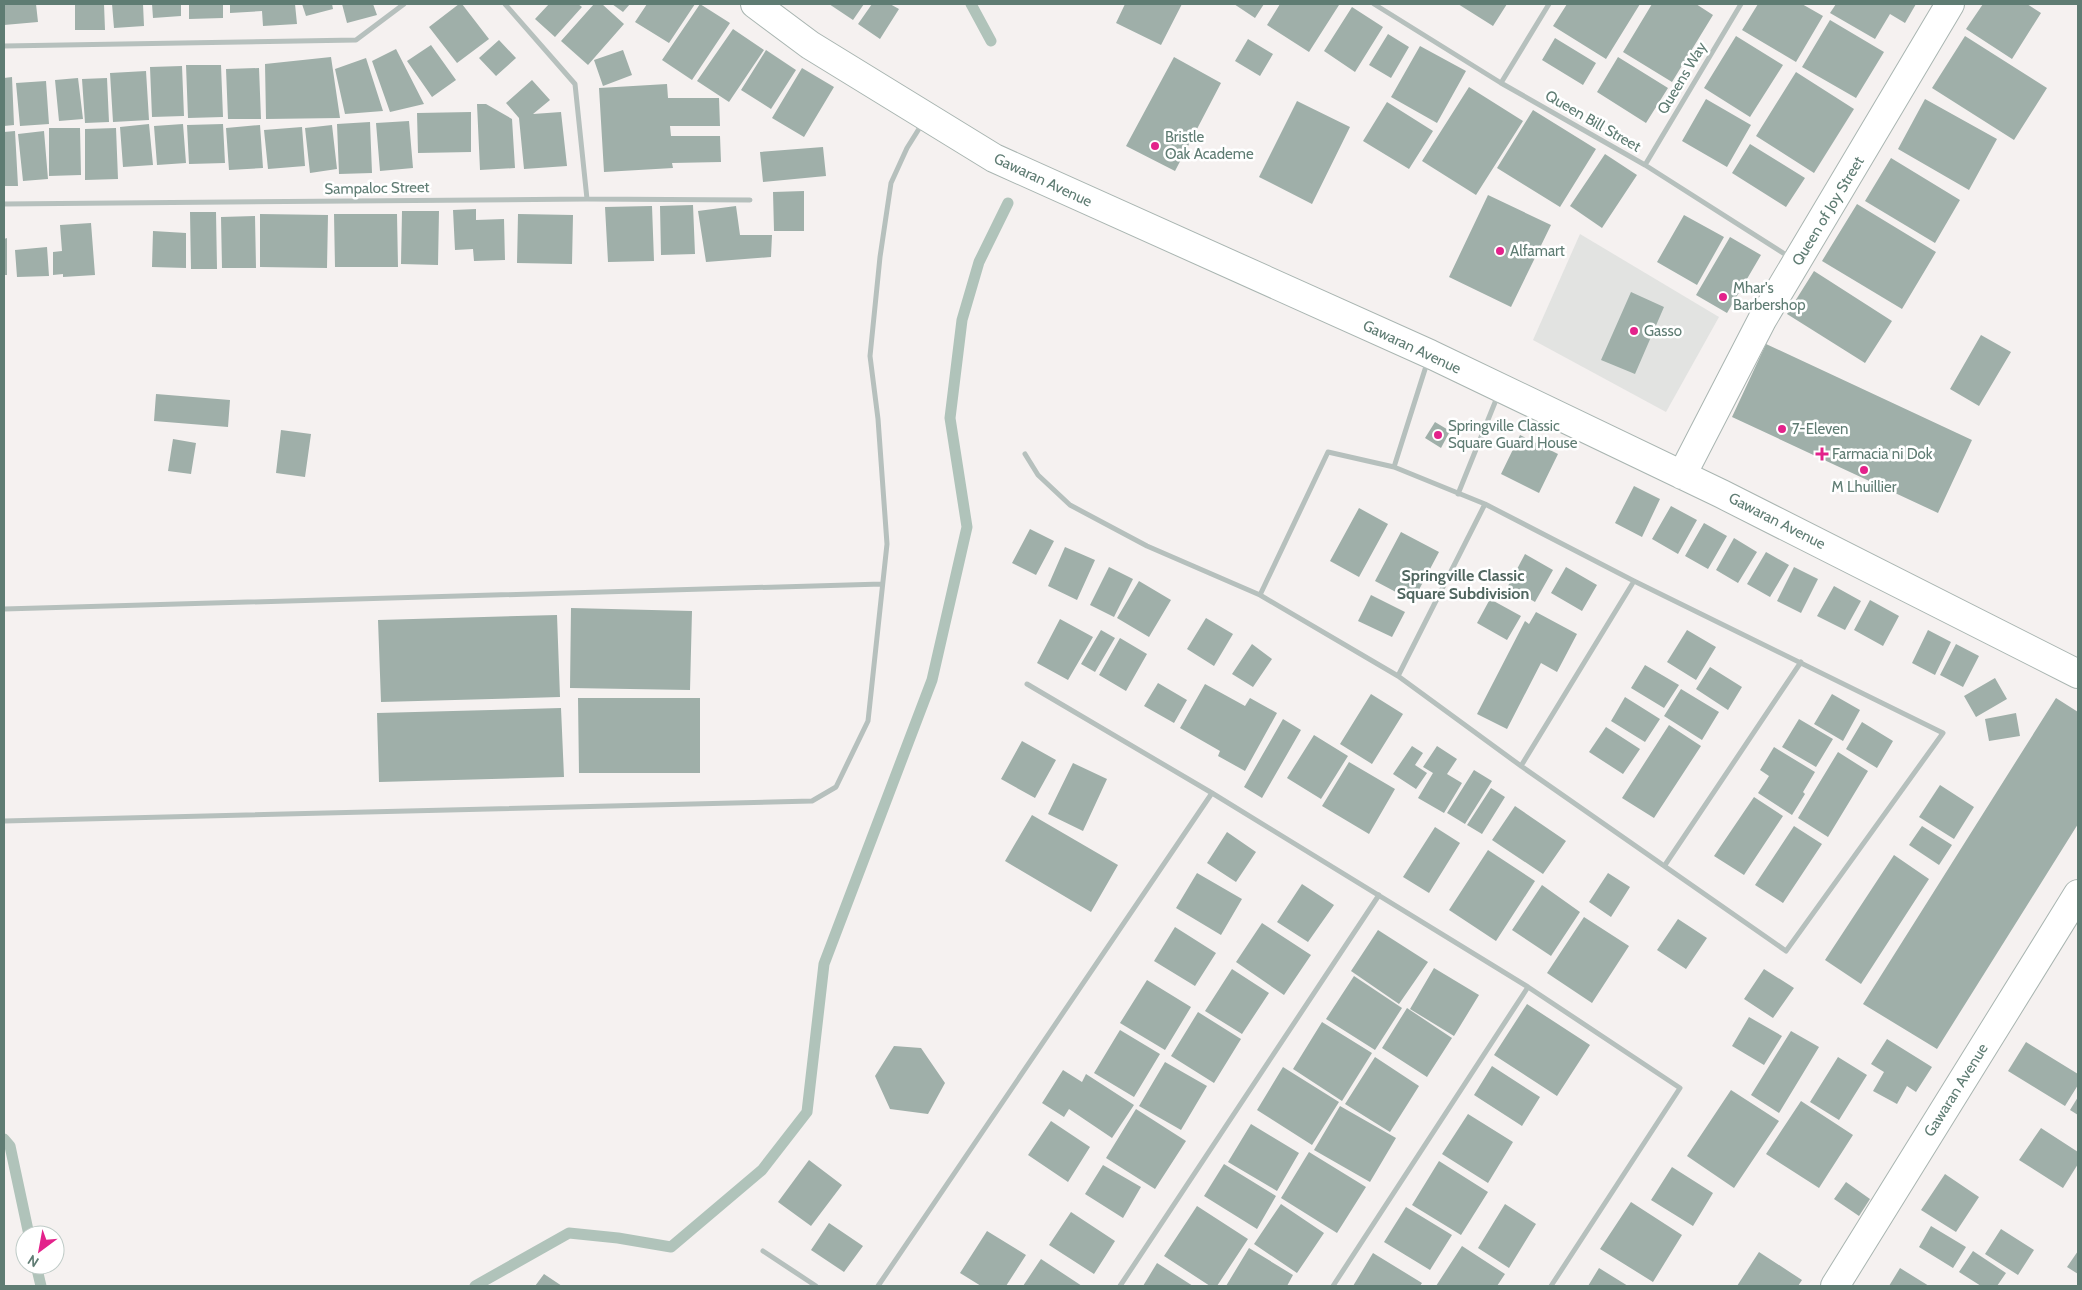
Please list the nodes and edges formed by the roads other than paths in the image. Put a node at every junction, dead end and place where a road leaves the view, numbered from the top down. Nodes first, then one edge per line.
1 (404, 4) edge
2 (505, 4) edge
3 (755, 4) edge
4 (1374, 4) edge
5 (1549, 4) edge
6 (1741, 4) edge
7 (1950, 4) edge
8 (4, 46) edge
9 (1501, 84) junction
10 (927, 117) junction
11 (1644, 165) junction
12 (587, 199) junction
13 (750, 200) dead end
14 (4, 204) edge
15 (1798, 263) junction
16 (1430, 354) junction
17 (1501, 388) junction
18 (1026, 454) dead end
19 (1394, 467) junction
20 (1682, 475) junction
21 (1458, 494) junction
22 (1485, 504) junction
23 (1634, 581) junction
24 (882, 584) junction
25 (1260, 595) junction
26 (4, 609) edge
27 (1800, 662) junction
28 (2078, 674) edge
29 (1398, 676) junction
30 (1027, 684) dead end
31 (1521, 766) junction
32 (1212, 793) junction
33 (4, 821) edge
34 (1665, 865) junction
35 (2078, 894) edge
36 (1379, 895) junction
37 (1528, 987) junction
38 (764, 1250) dead end
39 (816, 1286) edge
40 (878, 1286) edge
41 (1120, 1286) edge
42 (1333, 1286) edge
43 (1551, 1286) edge
44 (1835, 1286) edge

1 - 8 street
2 - 12 street
3 - 10 street, Gawaran Avenue
4 - 9 street, Queen Bill Street
5 - 9 street
6 - 11 street, Queens Way
7 - 15 street, Queen of Joy Street
9 - 11 street, Queen Bill Street
10 - 16 street, Gawaran Avenue
10 - 24 street
11 - 15 street, Queen Bill Street
12 - 13 street, Sampaloc Street
12 - 14 street, Sampaloc Street
15 - 20 street, Queen of Joy Street
16 - 17 street, Gawaran Avenue
16 - 19 street
17 - 20 street, Gawaran Avenue
17 - 21 street
18 - 25 street
19 - 21 street
19 - 25 street
20 - 28 street, Gawaran Avenue
21 - 22 street
22 - 23 street
22 - 29 street
23 - 27 street
23 - 31 street
24 - 26 street
24 - 33 street
25 - 29 street
27 - 34 street
27 - 34 street
29 - 31 street
30 - 32 street
31 - 34 street
32 - 36 street
32 - 40 street
35 - 44 street, Gawaran Avenue
36 - 37 street
36 - 41 street
37 - 42 street
37 - 43 street
38 - 39 street

